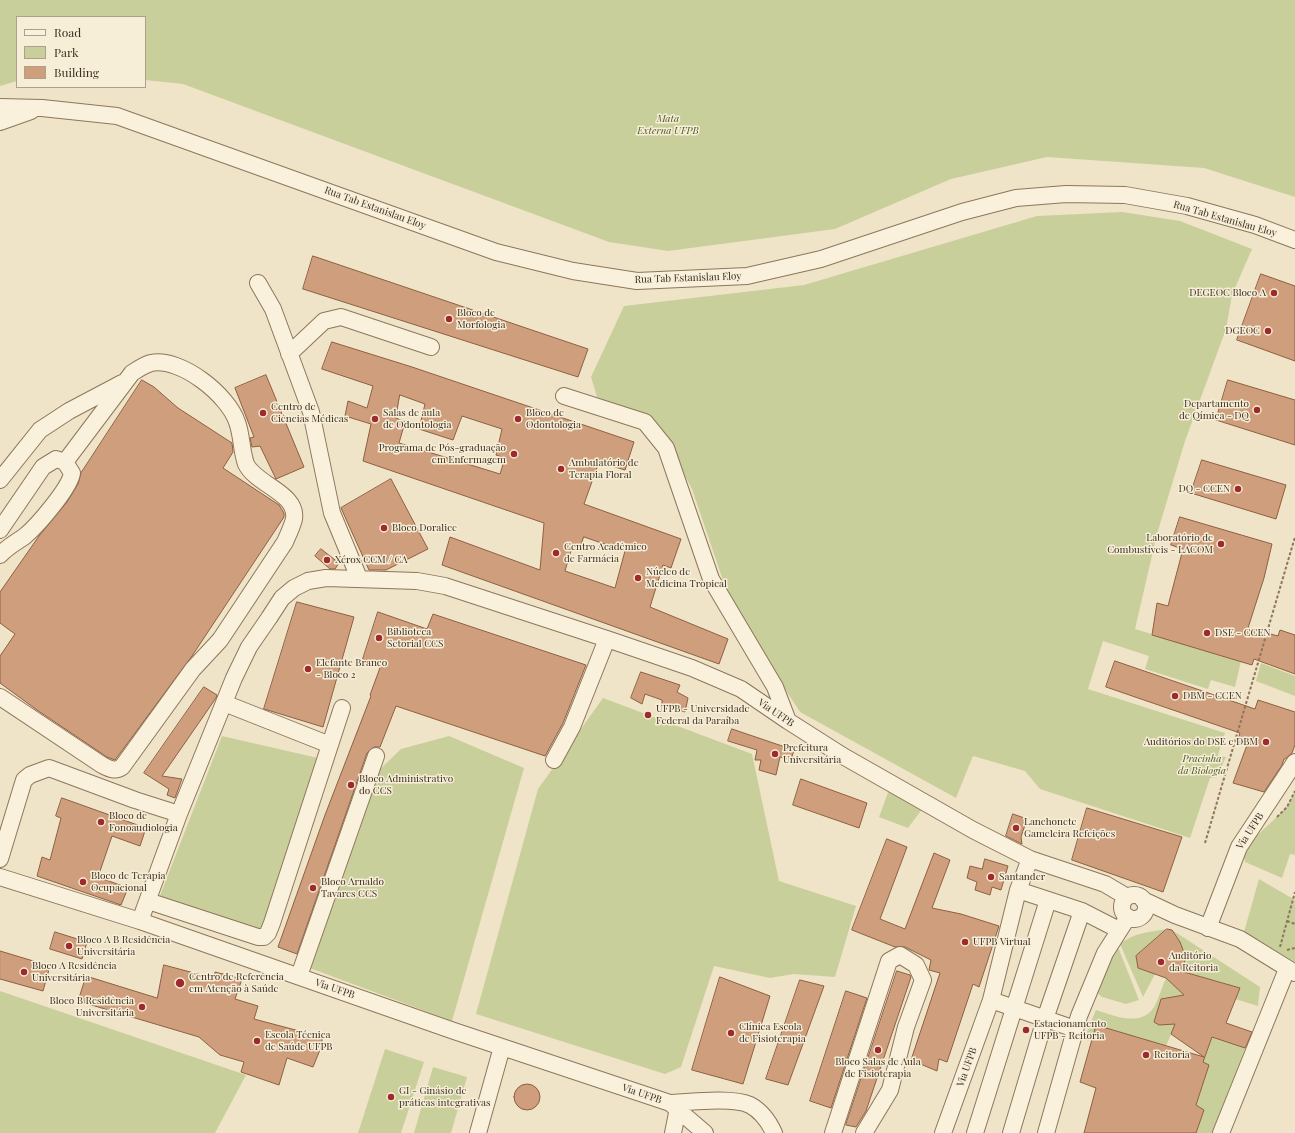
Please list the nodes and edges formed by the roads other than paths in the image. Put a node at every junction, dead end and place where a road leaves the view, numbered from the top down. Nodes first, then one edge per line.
1 (0, 107) edge
2 (42, 108) junction
3 (0, 122) edge
4 (1295, 240) edge
5 (258, 283) dead end
6 (432, 347) dead end
7 (289, 354) junction
8 (127, 380) junction
9 (564, 396) dead end
10 (65, 462) junction
11 (0, 480) edge
12 (0, 530) edge
13 (0, 555) edge
14 (359, 578) junction
15 (607, 639) junction
16 (0, 697) edge
17 (224, 703) junction
18 (342, 708) dead end
19 (788, 722) junction
20 (330, 745) junction
21 (376, 756) dead end
22 (554, 760) dead end
23 (1295, 762) edge
24 (179, 814) junction
25 (0, 857) edge
26 (1030, 859) junction
27 (0, 877) edge
28 (1018, 890) junction
29 (1048, 900) junction
30 (148, 901) junction
31 (1082, 911) junction
32 (1134, 915) junction
33 (140, 921) junction
34 (1208, 928) junction
35 (1291, 971) edge
36 (299, 976) junction
37 (991, 1000) junction
38 (1014, 1009) junction
39 (1045, 1019) junction
40 (1075, 1029) junction
41 (502, 1047) junction
42 (676, 1105) junction
43 (478, 1133) edge
44 (673, 1133) edge
45 (705, 1133) edge
46 (774, 1133) edge
47 (833, 1133) edge
48 (864, 1133) edge
49 (943, 1133) edge
50 (974, 1133) edge
51 (1011, 1133) edge
52 (1046, 1133) edge
53 (1221, 1133) edge

1 - 2 street, Rua Tab Estanislau Eloy
2 - 3 street, Rua Tab Estanislau Eloy
2 - 4 street, Rua Tab Estanislau Eloy
5 - 7 street
6 - 7 street
7 - 14 street
8 - 10 street
8 - 11 street
8 - 16 street
9 - 19 street
10 - 12 street
10 - 13 street
14 - 15 street, Via UFPB
14 - 17 street, Via UFPB
15 - 19 street, Via UFPB
15 - 22 street
17 - 20 street
17 - 24 street, Via UFPB
18 - 20 street
19 - 26 street, Via UFPB
20 - 30 street
21 - 36 street
23 - 34 street, Via UFPB
24 - 25 street
24 - 30 street, Via UFPB
26 - 28 street, Via UFPB
26 - 32 street, Via UFPB
27 - 33 street, Via UFPB
28 - 29 street
28 - 37 street, Via UFPB
29 - 31 street
29 - 38 street
30 - 33 street, Via UFPB
31 - 32 street
31 - 39 street
32 - 34 street
32 - 40 street
33 - 36 street, Via UFPB
34 - 35 street
35 - 53 street
36 - 41 street, Via UFPB
37 - 38 street
37 - 49 street, Via UFPB
38 - 39 street
38 - 50 street
39 - 40 street
39 - 51 street
40 - 52 street
41 - 42 street, Via UFPB
41 - 43 street
42 - 44 street
42 - 45 street, Via UFPB
42 - 46 street, Via UFPB
47 - 48 street

